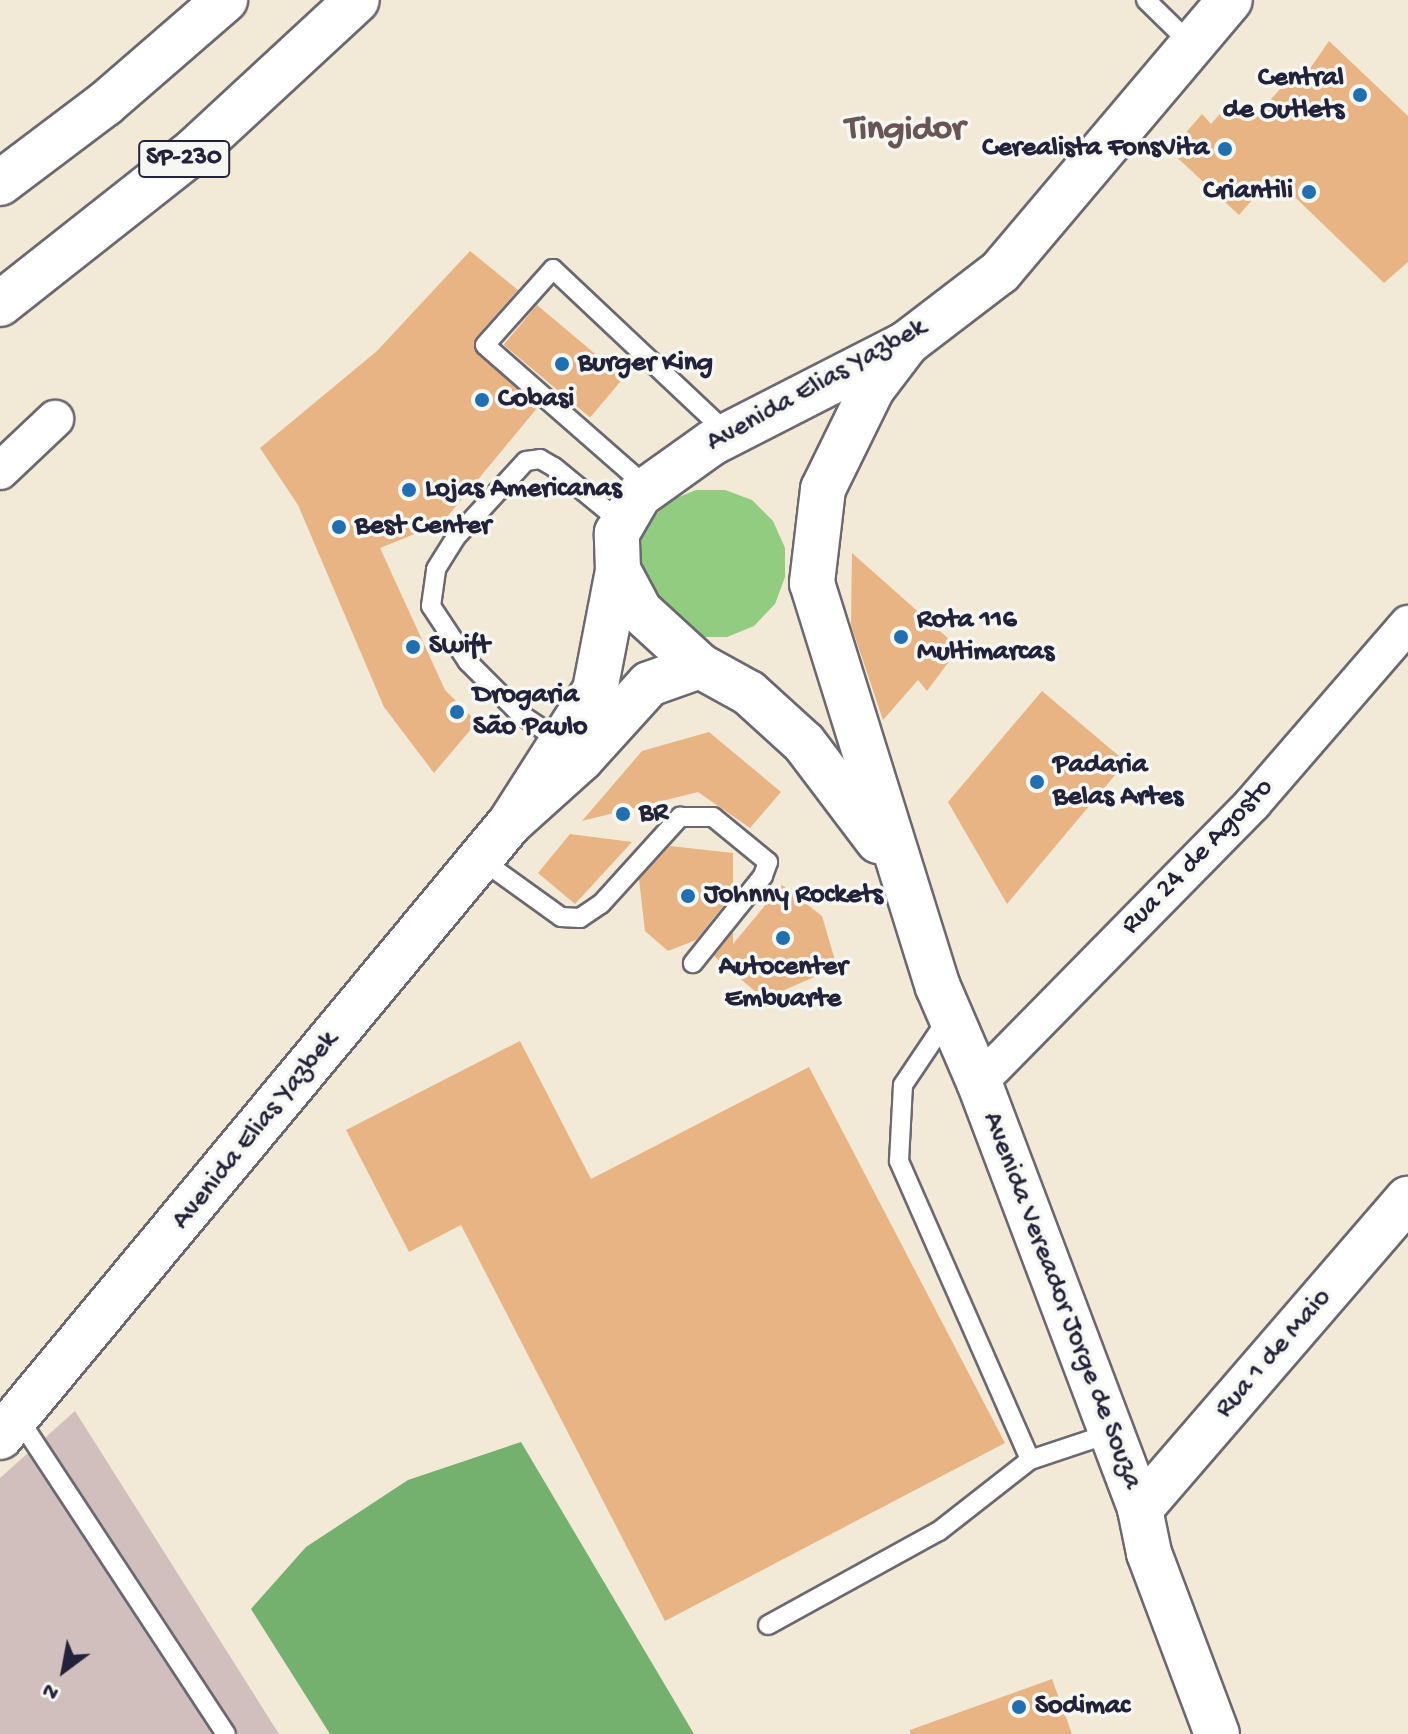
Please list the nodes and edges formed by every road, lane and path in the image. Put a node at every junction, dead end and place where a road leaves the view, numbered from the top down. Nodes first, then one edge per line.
1 (191, 0) edge
2 (225, 0) edge
3 (357, 0) edge
4 (1146, 0) edge
5 (1230, 0) edge
6 (1192, 45) junction
7 (105, 104) junction
8 (0, 183) edge
9 (0, 304) edge
10 (907, 343) junction
11 (55, 419) dead end
12 (728, 434) junction
13 (0, 471) edge
14 (647, 487) junction
15 (621, 522) junction
16 (618, 570) junction
17 (1408, 624) edge
18 (700, 666) junction
19 (562, 742) junction
20 (510, 823) junction
21 (479, 858) junction
22 (898, 870) junction
23 (693, 963) dead end
24 (950, 1016) junction
25 (979, 1082) junction
26 (1408, 1199) edge
27 (10, 1428) edge
28 (1111, 1433) junction
29 (1197, 1442) junction
30 (1030, 1460) junction
31 (1140, 1509) junction
32 (768, 1625) dead end
33 (226, 1734) edge
34 (1217, 1734) edge

1 - 7 main road
2 - 7 main road
3 - 9 main road, SP-230
4 - 6 lane
5 - 6 main road, Avenida Elias Yazbek
6 - 10 main road, Avenida Elias Yazbek
7 - 8 main road
10 - 12 main road, Avenida Elias Yazbek
10 - 22 main road, Avenida Vereador Jorge de Souza
11 - 13 street
12 - 14 main road, Avenida Elias Yazbek
12 - 14 lane
14 - 15 main road, Avenida Elias Yazbek
15 - 16 main road, Avenida Elias Yazbek
15 - 19 lane
16 - 18 main road, Avenida Vereador Jorge de Souza
16 - 19 main road, Avenida Elias Yazbek
17 - 25 street, Rua 24 de Agosto
18 - 20 main road, Avenida Elias Yazbek
18 - 22 main road, Avenida Vereador Jorge de Souza
19 - 20 main road, Avenida Elias Yazbek
20 - 21 main road, Avenida Elias Yazbek
21 - 23 lane
21 - 27 main road, Avenida Elias Yazbek
22 - 24 main road, Avenida Vereador Jorge de Souza
24 - 25 main road, Avenida Vereador Jorge de Souza
24 - 30 lane
25 - 28 main road, Avenida Vereador Jorge de Souza
26 - 29 main road, Rua 1 de Maio
27 - 33 lane
28 - 29 main road
28 - 30 lane
28 - 31 main road, Avenida Vereador Jorge de Souza
29 - 31 main road, Rua 1 de Maio
30 - 32 lane
31 - 34 main road, Avenida Vereador Jorge de Souza

